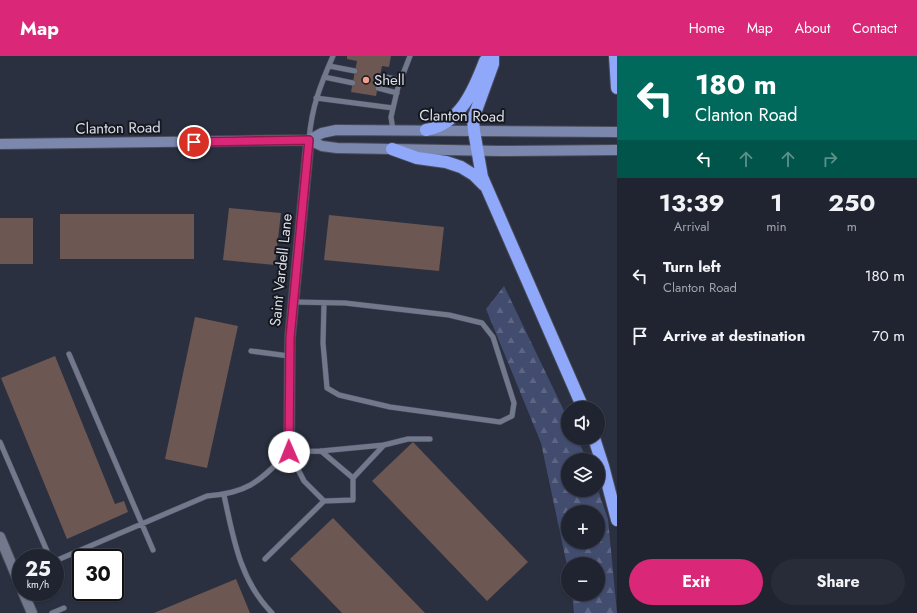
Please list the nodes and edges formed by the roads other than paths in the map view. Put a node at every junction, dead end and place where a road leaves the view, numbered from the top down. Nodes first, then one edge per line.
1 (333, 56) edge
2 (410, 56) edge
3 (490, 56) edge
4 (493, 56) edge
5 (615, 56) edge
6 (329, 66) junction
7 (355, 71) dead end
8 (380, 76) dead end
9 (324, 77) junction
10 (401, 80) junction
11 (353, 84) dead end
12 (378, 88) dead end
13 (617, 88) edge
14 (397, 93) junction
15 (316, 98) junction
16 (393, 108) junction
17 (393, 130) junction
18 (426, 130) junction
19 (474, 131) junction
20 (617, 132) edge
21 (309, 140) junction
22 (0, 144) edge
23 (392, 149) junction
24 (477, 150) junction
25 (617, 150) edge
26 (487, 191) junction
27 (293, 302) junction
28 (324, 303) junction
29 (251, 352) dead end
30 (69, 354) dead end
31 (289, 356) junction
32 (580, 401) edge
33 (430, 439) dead end
34 (0, 442) edge
35 (384, 445) junction
36 (596, 445) edge
37 (322, 451) junction
38 (289, 452) junction
39 (353, 478) junction
40 (224, 495) junction
41 (324, 501) junction
42 (617, 520) edge
43 (142, 524) junction
44 (0, 537) edge
45 (46, 549) edge
46 (153, 550) dead end
47 (64, 556) edge
48 (265, 559) dead end
49 (12, 562) edge
50 (27, 601) edge
51 (64, 608) dead end
52 (32, 613) edge
53 (52, 613) edge
54 (272, 613) edge

1 - 6 lane
2 - 10 lane
3 - 18 highway
4 - 19 highway
5 - 13 highway
6 - 7 lane
6 - 9 lane
8 - 10 lane
9 - 11 lane
9 - 15 lane
10 - 14 lane
12 - 14 lane
14 - 16 lane
15 - 16 lane
15 - 21 lane
16 - 17 lane
17 - 18 main road, Clanton Road
17 - 21 main road, Clanton Road
18 - 19 main road, Clanton Road
19 - 20 main road, Clanton Road
19 - 24 highway
21 - 22 main road, Clanton Road
21 - 23 main road, Clanton Road
21 - 27 street, Saint Vardell Lane
23 - 24 main road, Clanton Road
23 - 26 highway
24 - 25 main road, Clanton Road
24 - 26 highway
26 - 32 highway
27 - 28 lane
27 - 31 street, Saint Vardell Lane
28 - 28 lane
29 - 31 lane
30 - 43 lane
31 - 38 street, Saint Vardell Lane
33 - 35 lane
34 - 45 lane
35 - 37 lane
35 - 39 lane
36 - 42 highway
37 - 38 lane
37 - 39 lane
38 - 40 lane
38 - 41 lane
39 - 41 lane
40 - 43 lane
40 - 54 lane
41 - 48 lane
43 - 46 lane
43 - 47 lane
44 - 49 street
50 - 52 street
51 - 53 lane

